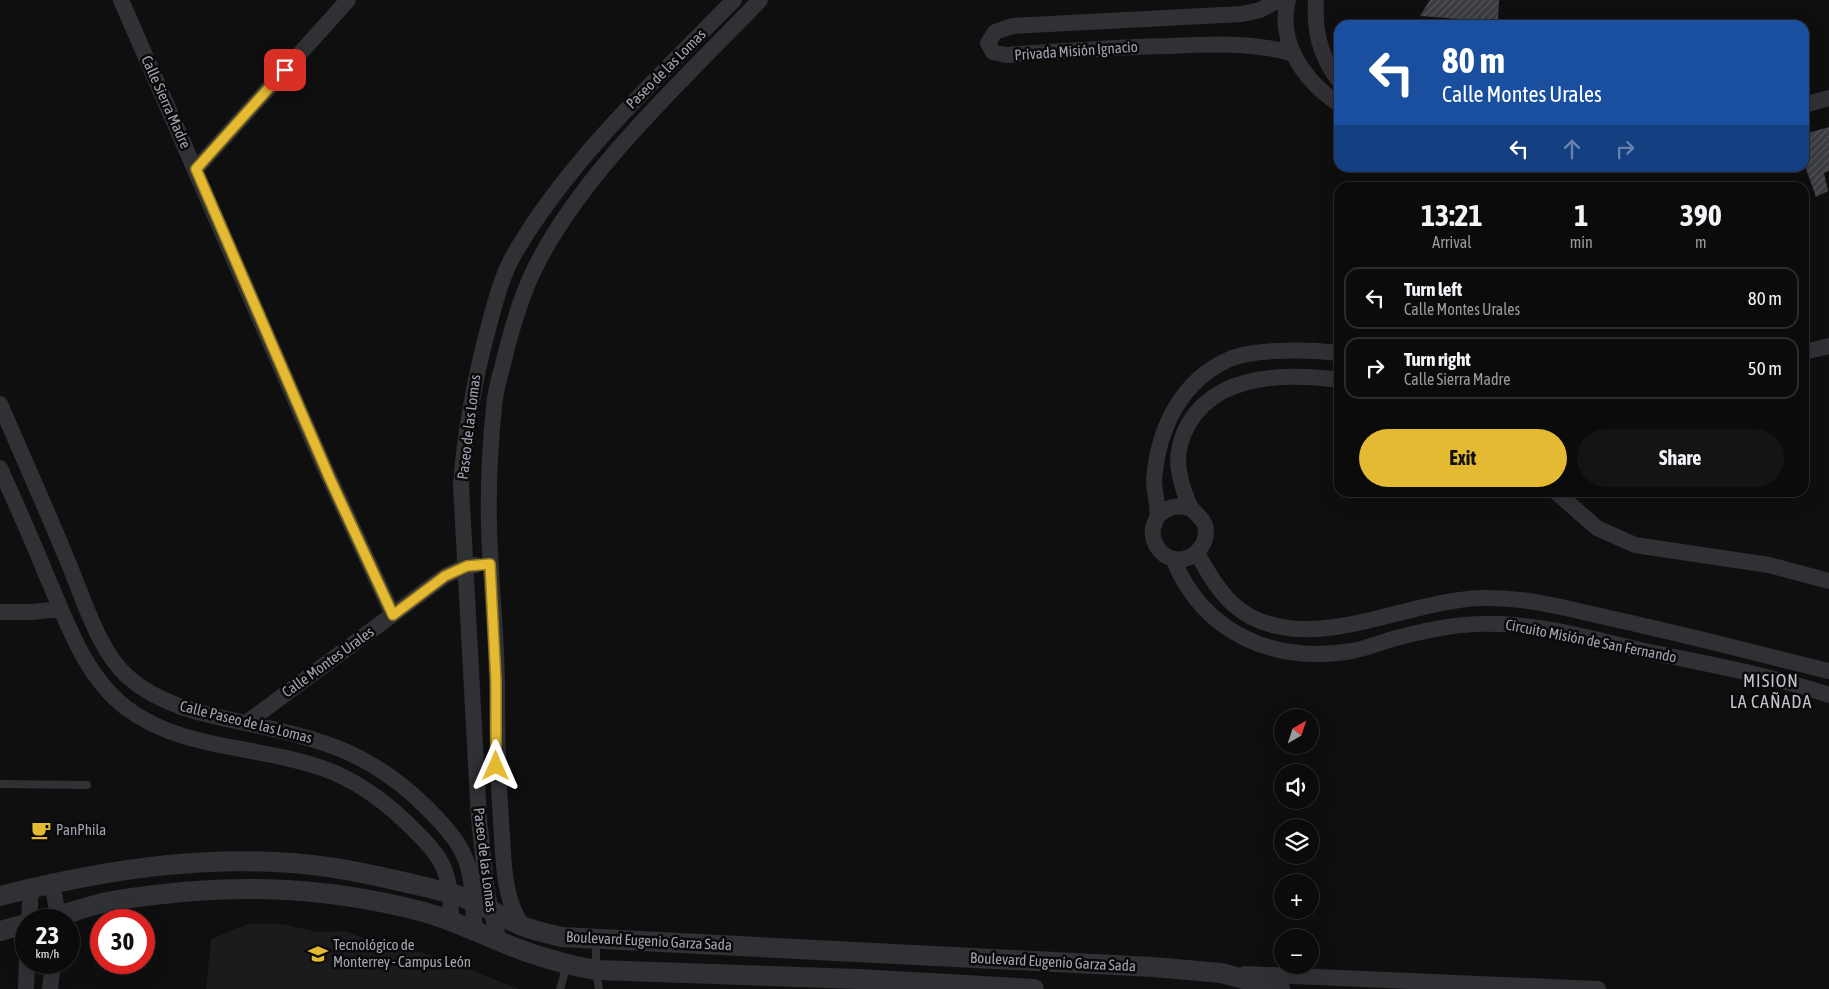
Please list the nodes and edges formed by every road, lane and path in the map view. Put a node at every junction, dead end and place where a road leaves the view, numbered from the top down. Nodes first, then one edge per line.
1 (121, 0) edge
2 (348, 0) edge
3 (734, 0) edge
4 (760, 0) edge
5 (1279, 0) edge
6 (1288, 0) edge
7 (1316, 0) edge
8 (1292, 53) junction
9 (1334, 72) edge
10 (652, 85) junction
11 (665, 98) junction
12 (1829, 98) edge
13 (1334, 100) edge
14 (1809, 104) edge
15 (196, 169) junction
16 (1829, 346) edge
17 (1809, 351) edge
18 (1334, 353) edge
19 (1334, 379) edge
20 (0, 404) edge
21 (0, 468) edge
22 (1562, 497) edge
23 (1192, 509) junction
24 (1157, 517) junction
25 (1197, 553) junction
26 (1173, 559) junction
27 (490, 564) junction
28 (467, 566) junction
29 (1829, 581) edge
30 (61, 609) junction
31 (0, 612) edge
32 (393, 615) junction
33 (1829, 671) edge
34 (1829, 695) edge
35 (246, 723) junction
36 (0, 784) edge
37 (87, 785) dead end
38 (405, 787) junction
39 (388, 805) junction
40 (52, 882) junction
41 (31, 888) junction
42 (451, 894) junction
43 (0, 896) edge
44 (471, 900) junction
45 (30, 909) edge
46 (53, 909) edge
47 (491, 910) junction
48 (80, 911) edge
49 (451, 922) junction
50 (522, 926) junction
51 (15, 927) edge
52 (475, 930) junction
53 (0, 931) edge
54 (596, 940) junction
55 (499, 941) junction
56 (567, 965) junction
57 (1221, 973) junction
58 (27, 974) edge
59 (52, 974) edge
60 (598, 979) edge
61 (26, 989) edge
62 (50, 989) edge
63 (560, 989) edge
64 (1034, 989) edge
65 (1280, 989) edge
66 (1598, 989) edge

1 - 15 street, Calle Sierra Madre
2 - 15 street
3 - 10 street, Paseo de las Lomas
4 - 11 street, Paseo de las Lomas
5 - 8 street, Privada Misión Ignacio
6 - 8 street
7 - 9 street
8 - 13 street
10 - 11 street
10 - 28 street, Paseo de las Lomas
11 - 27 street, Paseo de las Lomas
12 - 14 street
15 - 32 street, Calle Sierra Madre
16 - 17 street
18 - 24 street, Circuito Misión de San Fernando
19 - 23 street
20 - 35 street, Calle Paseo de las Lomas
21 - 30 street, Calle Paseo de las Lomas
22 - 29 street
23 - 24 street
23 - 25 street
24 - 26 street, Circuito Misión de San Fernando
25 - 26 street
25 - 33 street, Circuito Misión de San Fernando
26 - 34 street, Circuito Misión de San Fernando
27 - 28 street, Calle Montes Urales
27 - 50 street, Paseo de las Lomas
28 - 32 street, Calle Montes Urales
28 - 47 street, Paseo de las Lomas
30 - 31 street
30 - 39 street, Calle Paseo de las Lomas
32 - 35 street, Calle Montes Urales
35 - 38 street, Calle Paseo de las Lomas
36 - 37 lane
38 - 39 street
38 - 44 street, Calle Paseo de las Lomas
39 - 42 street, Calle Paseo de las Lomas
40 - 41 street, Boulevard Eugenio Garza Sada
40 - 42 street, Boulevard Eugenio Garza Sada
40 - 46 street
41 - 43 street, Boulevard Eugenio Garza Sada
41 - 45 street
42 - 44 street, Boulevard Eugenio Garza Sada
42 - 49 street, Calle Paseo de las Lomas
44 - 47 street, Boulevard Eugenio Garza Sada
44 - 52 street, Calle Paseo de las Lomas
47 - 50 street, Boulevard Eugenio Garza Sada
47 - 55 street, Paseo de las Lomas
48 - 49 street, Boulevard Eugenio Garza Sada
49 - 52 street, Boulevard Eugenio Garza Sada
50 - 54 street, Boulevard Eugenio Garza Sada
51 - 53 street
52 - 55 street, Boulevard Eugenio Garza Sada
54 - 57 street, Boulevard Eugenio Garza Sada
54 - 60 lane
55 - 56 street, Boulevard Eugenio Garza Sada
56 - 60 street, Boulevard Eugenio Garza Sada
56 - 63 lane
57 - 65 street, Boulevard Eugenio Garza Sada
57 - 66 street
58 - 61 street
59 - 62 street
60 - 64 street, Boulevard Eugenio Garza Sada

